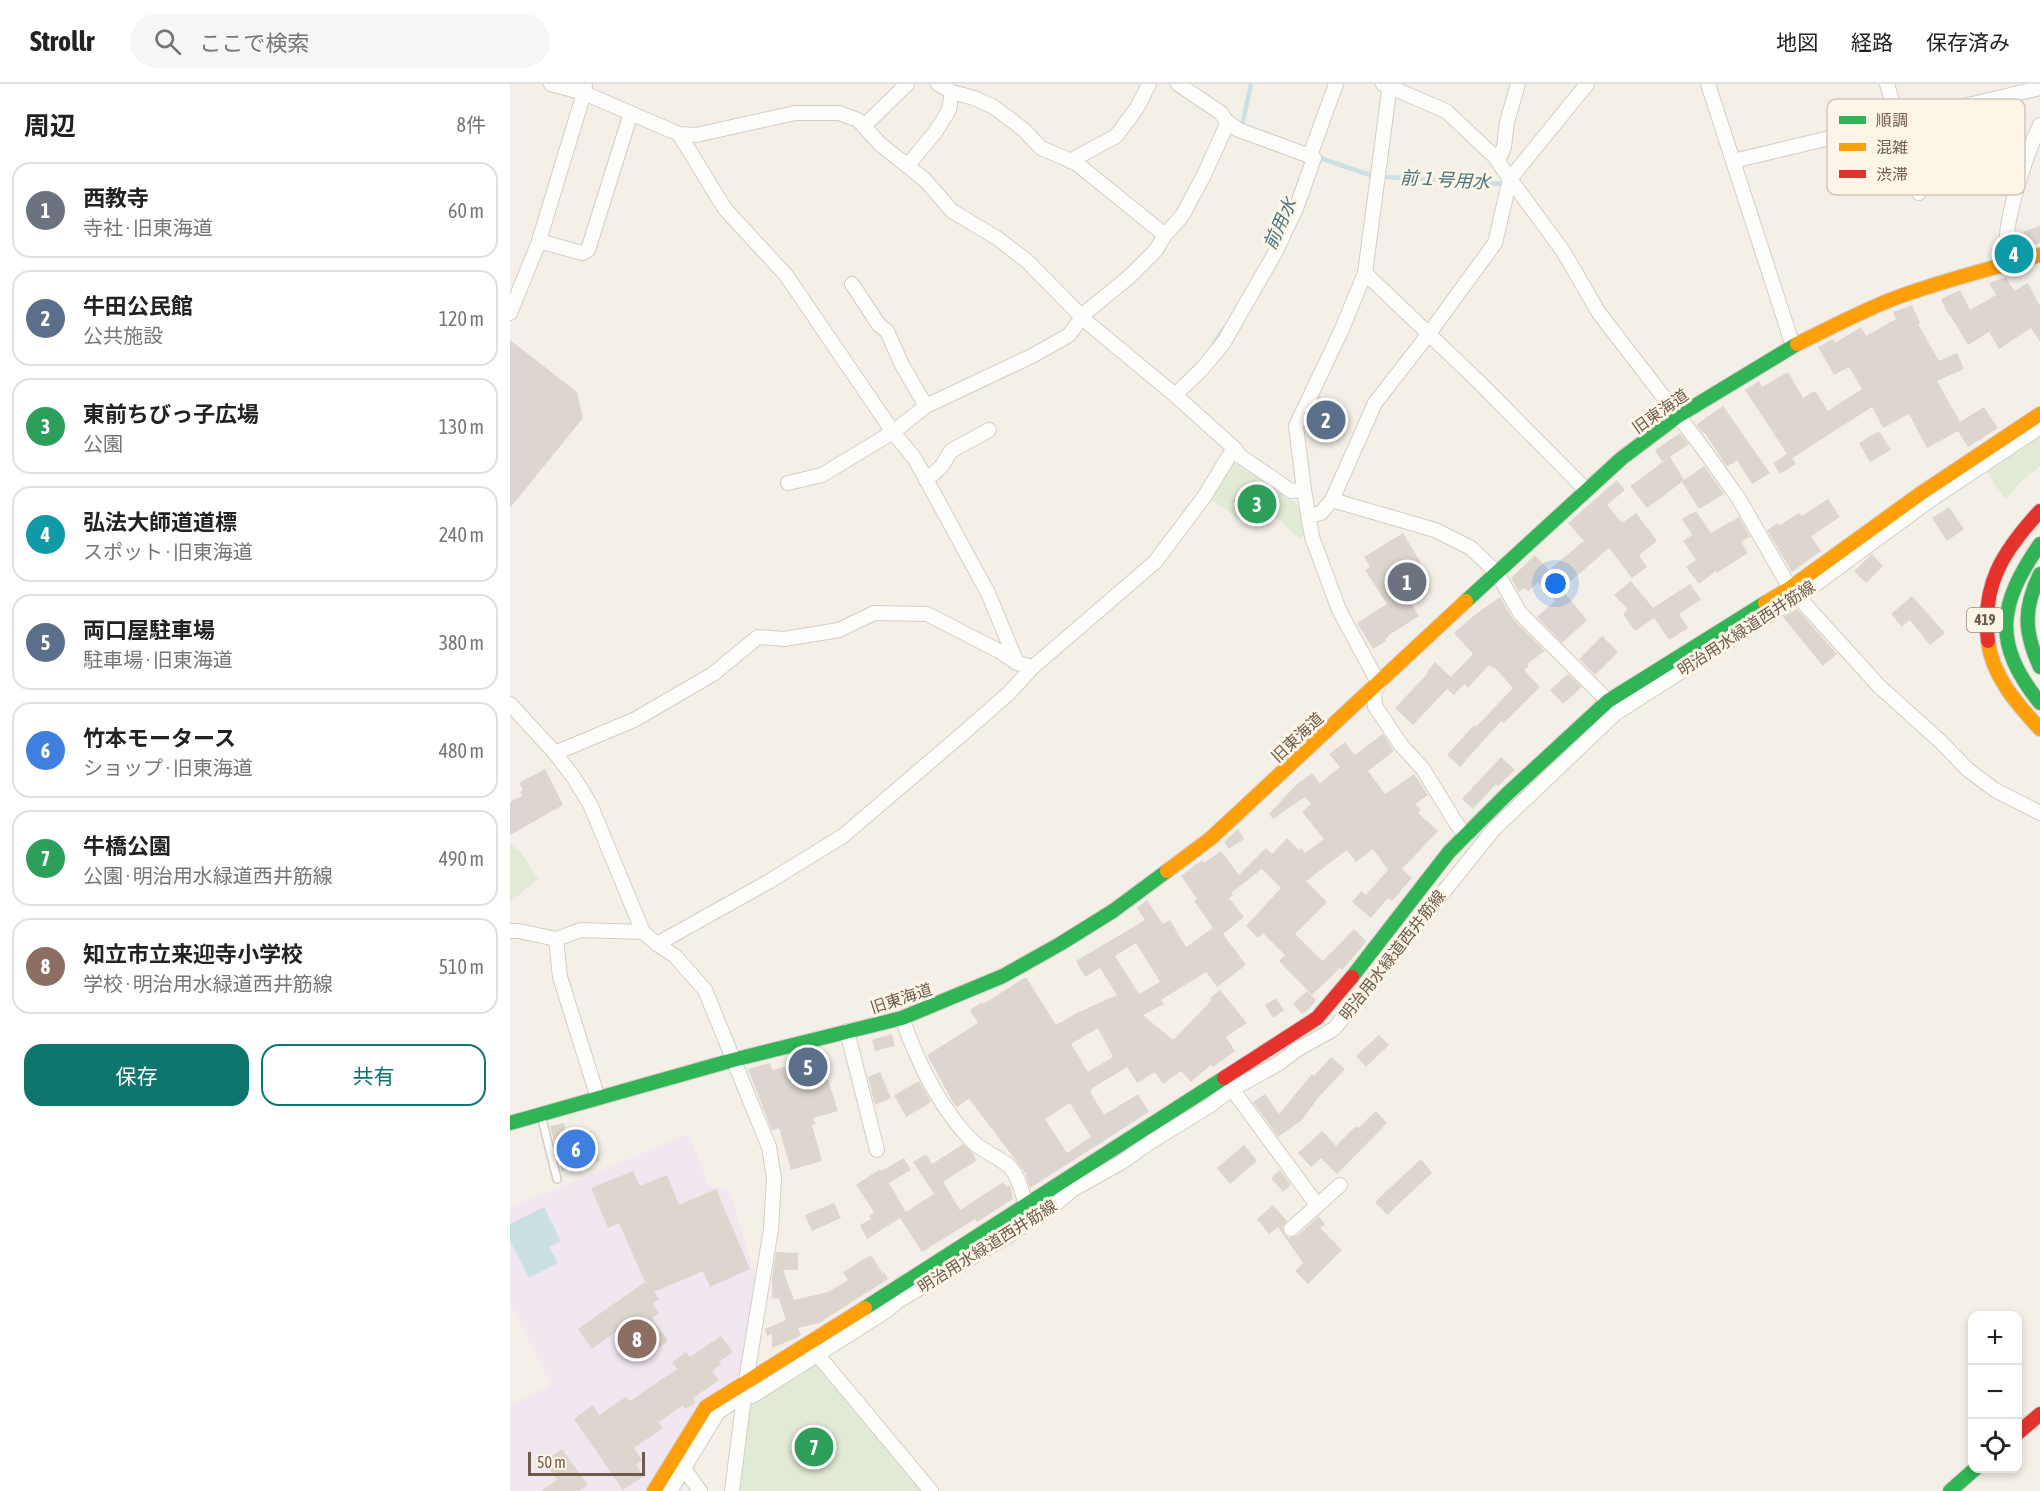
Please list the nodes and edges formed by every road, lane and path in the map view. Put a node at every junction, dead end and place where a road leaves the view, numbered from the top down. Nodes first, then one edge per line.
1 (551, 84) edge
2 (907, 84) edge
3 (938, 84) edge
4 (1149, 84) edge
5 (1178, 84) edge
6 (1336, 84) edge
7 (1518, 84) edge
8 (1587, 84) edge
9 (1708, 84) edge
10 (1887, 84) edge
11 (1388, 85) edge
12 (585, 88) edge
13 (2040, 88) edge
14 (952, 92) junction
15 (1891, 99) edge
16 (1994, 99) edge
17 (631, 113) junction
18 (1228, 122) junction
19 (2040, 124) edge
20 (864, 126) junction
21 (679, 134) junction
22 (1827, 139) edge
23 (1311, 154) junction
24 (1070, 160) junction
25 (1733, 161) junction
26 (1498, 162) junction
27 (2025, 164) edge
28 (908, 165) junction
29 (1510, 180) junction
30 (2016, 195) edge
31 (1165, 235) junction
32 (538, 241) junction
33 (2040, 255) edge
34 (2012, 264) junction
35 (1365, 273) junction
36 (852, 284) dead end
37 (510, 313) edge
38 (1083, 317) junction
39 (1428, 335) junction
40 (1793, 346) junction
41 (1175, 395) junction
42 (926, 406) junction
43 (2040, 414) edge
44 (1678, 416) junction
45 (2040, 427) edge
46 (988, 430) dead end
47 (892, 432) junction
48 (1234, 448) junction
49 (926, 480) junction
50 (788, 483) dead end
51 (1304, 490) junction
52 (1586, 490) junction
53 (1332, 500) junction
54 (2040, 511) edge
55 (1309, 516) junction
56 (2040, 544) edge
57 (1497, 573) junction
58 (2040, 574) edge
59 (1794, 593) junction
60 (1017, 663) junction
61 (1033, 667) junction
62 (2040, 667) edge
63 (1379, 684) junction
64 (1608, 701) junction
65 (2040, 703) edge
66 (510, 704) edge
67 (2040, 729) edge
68 (555, 753) junction
69 (2040, 813) edge
70 (1466, 836) junction
71 (510, 931) edge
72 (643, 932) junction
73 (556, 939) junction
74 (657, 944) junction
75 (902, 1018) junction
76 (1317, 1018) junction
77 (847, 1031) junction
78 (1326, 1033) junction
79 (1337, 1044) dead end
80 (733, 1060) junction
81 (1228, 1084) junction
82 (598, 1098) junction
83 (541, 1114) junction
84 (510, 1123) edge
85 (877, 1150) dead end
86 (557, 1179) dead end
87 (1340, 1185) dead end
88 (1026, 1205) junction
89 (1317, 1205) junction
90 (1291, 1228) dead end
91 (813, 1349) junction
92 (746, 1381) junction
93 (745, 1398) junction
94 (2040, 1414) edge
95 (2022, 1430) edge
96 (675, 1457) junction
97 (684, 1468) junction
98 (1970, 1473) edge
99 (654, 1491) edge
100 (670, 1491) edge
101 (700, 1491) edge
102 (732, 1491) edge
103 (931, 1491) edge
104 (1950, 1491) edge

1 - 12 street
2 - 20 street
3 - 14 street
4 - 24 street
5 - 18 street
6 - 23 street
7 - 26 street
8 - 29 street
9 - 25 street
10 - 15 street
11 - 26 street
11 - 35 street
12 - 17 street
12 - 32 street
13 - 16 street
14 - 24 street
14 - 28 street
17 - 21 street
17 - 32 street
18 - 23 street
18 - 31 street
19 - 27 street
20 - 21 street
20 - 28 street
21 - 47 street
22 - 25 street
23 - 41 street
24 - 31 street
25 - 40 street
26 - 29 street
28 - 38 street
29 - 39 street
29 - 44 street
30 - 34 street
31 - 38 street
32 - 37 street
33 - 34 main road, 旧東海道
34 - 40 main road, 旧東海道
35 - 39 street
35 - 51 street
36 - 42 street
38 - 41 street
38 - 42 street
39 - 52 street
39 - 53 street
40 - 44 main road, 旧東海道
41 - 48 street
42 - 47 street
43 - 59 main road
44 - 52 main road, 旧東海道
44 - 59 street
45 - 59 street, 明治用水緑道西井筋線
46 - 49 street
47 - 49 street
47 - 50 street
48 - 51 street
48 - 61 street
49 - 60 street
51 - 55 street
52 - 57 main road, 旧東海道
53 - 55 street
53 - 57 street
54 - 67 main road, 419
55 - 63 street
56 - 65 main road, 419
57 - 63 main road, 旧東海道
57 - 64 street
58 - 62 main road, 419
59 - 64 main road
59 - 69 street
59 - 78 street, 明治用水緑道西井筋線
60 - 61 street
60 - 68 street
61 - 74 street
63 - 70 street
63 - 75 main road, 旧東海道
64 - 70 main road
66 - 68 street
68 - 72 street
70 - 76 main road
71 - 73 street
72 - 73 street
72 - 74 street
73 - 82 street
74 - 80 street
75 - 77 main road, 旧東海道
75 - 88 street
76 - 78 street
76 - 81 main road
77 - 80 main road, 旧東海道
77 - 85 street
78 - 79 street
78 - 81 street, 明治用水緑道西井筋線
80 - 82 main road, 旧東海道
80 - 92 street
81 - 88 main road
81 - 89 street
81 - 91 street, 明治用水緑道西井筋線
82 - 83 main road, 旧東海道
83 - 84 main road, 旧東海道
83 - 86 lane
87 - 89 street
88 - 91 main road
89 - 90 street
91 - 92 main road
91 - 93 street, 明治用水緑道西井筋線
91 - 103 street
92 - 93 street
92 - 96 main road
93 - 97 street, 明治用水緑道西井筋線
93 - 102 street
94 - 95 main road
96 - 97 street
96 - 99 main road
97 - 100 street, 明治用水緑道西井筋線
97 - 101 street
98 - 104 main road

